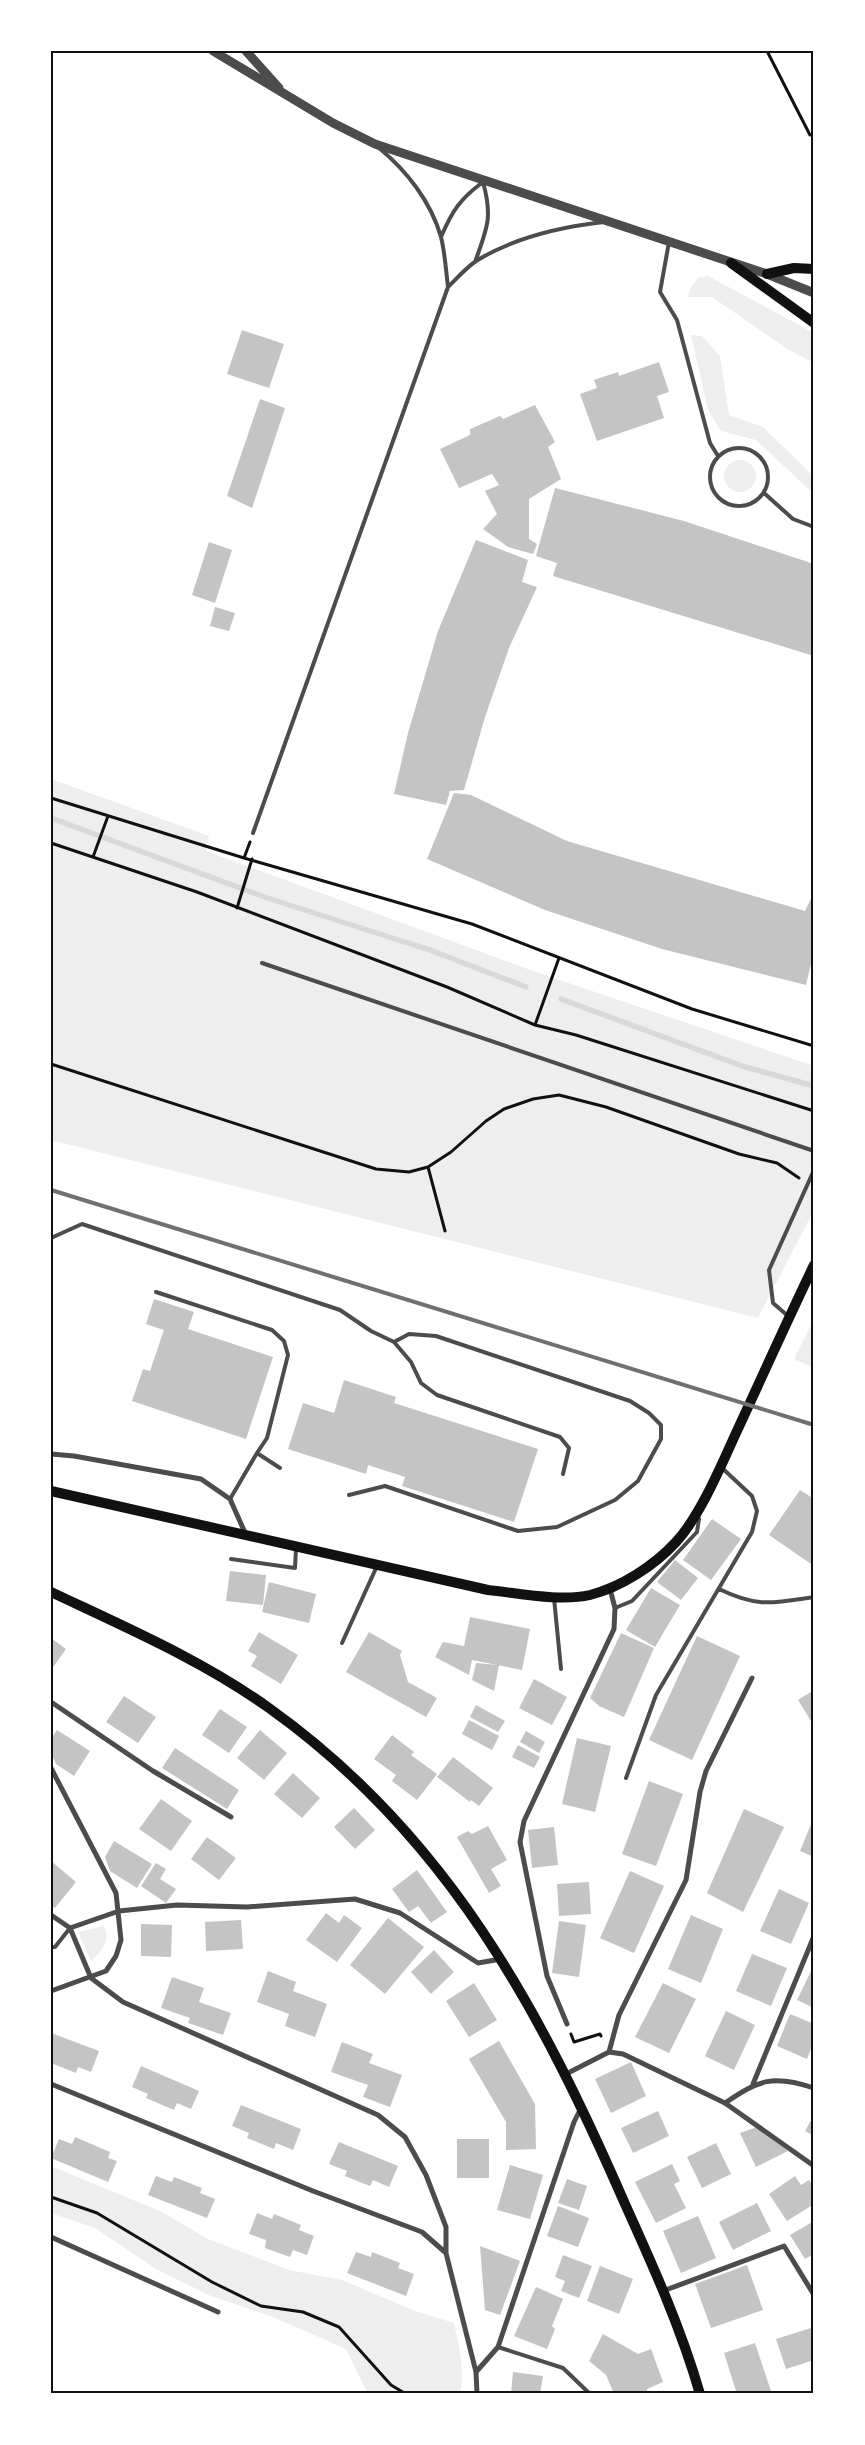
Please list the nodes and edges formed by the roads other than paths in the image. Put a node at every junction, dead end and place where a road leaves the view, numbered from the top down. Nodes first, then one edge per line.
1 (213, 51) edge
2 (246, 51) edge
3 (286, 96) junction
4 (375, 144) junction
5 (483, 182) junction
6 (608, 222) junction
7 (441, 237) junction
8 (669, 242) junction
9 (475, 262) junction
10 (731, 262) junction
11 (814, 269) edge
12 (767, 274) junction
13 (448, 287) junction
14 (814, 293) edge
15 (814, 323) edge
16 (718, 456) junction
17 (764, 493) junction
18 (814, 527) edge
19 (253, 833) road end
20 (262, 963) dead end
21 (814, 1151) edge
22 (814, 1170) edge
23 (51, 1238) edge
24 (814, 1265) edge
25 (156, 1292) dead end
26 (790, 1318) junction
27 (394, 1342) junction
28 (257, 1453) junction
29 (51, 1454) edge
30 (721, 1467) junction
31 (280, 1468) dead end
32 (563, 1474) dead end
33 (51, 1491) edge
34 (349, 1495) dead end
35 (230, 1499) junction
36 (696, 1513) junction
37 (247, 1536) junction
38 (296, 1546) junction
39 (230, 1559) dead end
40 (378, 1565) junction
41 (610, 1589) junction
42 (719, 1589) junction
43 (51, 1592) edge
44 (554, 1596) junction
45 (814, 1597) edge
46 (615, 1608) junction
47 (342, 1643) dead end
48 (561, 1669) dead end
49 (752, 1678) dead end
50 (51, 1702) edge
51 (51, 1768) edge
52 (626, 1778) dead end
53 (231, 1817) dead end
54 (119, 1911) junction
55 (51, 1915) edge
56 (70, 1928) junction
57 (814, 1936) edge
58 (51, 1946) edge
59 (502, 1959) junction
60 (91, 1978) junction
61 (51, 1991) edge
62 (567, 2024) dead end
63 (609, 2052) junction
64 (566, 2074) junction
65 (51, 2084) edge
66 (753, 2084) junction
67 (814, 2088) edge
68 (725, 2103) junction
69 (582, 2106) junction
70 (814, 2166) edge
71 (51, 2236) edge
72 (446, 2253) junction
73 (663, 2291) junction
74 (814, 2296) edge
75 (218, 2312) dead end
76 (498, 2347) junction
77 (476, 2372) junction
78 (477, 2394) edge
79 (590, 2394) edge
80 (700, 2394) edge

1 - 3 street
2 - 3 street
3 - 4 street
4 - 5 street
4 - 7 lane
5 - 6 street
5 - 7 lane
5 - 9 lane
6 - 8 street
6 - 9 lane
7 - 13 lane
8 - 10 street
8 - 16 lane
9 - 13 lane
10 - 12 street
10 - 15 main road
11 - 12 main road
12 - 14 street
13 - 19 lane
16 - 17 lane
16 - 17 lane
17 - 18 lane
20 - 21 lane
22 - 26 lane
23 - 27 lane
24 - 26 main road
25 - 28 lane
26 - 30 main road
27 - 32 lane
27 - 34 lane
28 - 31 lane
28 - 35 lane
29 - 35 street
30 - 36 main road
30 - 42 lane
33 - 37 main road
35 - 37 street
36 - 41 main road
36 - 46 lane
37 - 38 main road
38 - 39 lane
38 - 40 main road
40 - 44 main road
40 - 47 lane
41 - 44 main road
41 - 46 street
42 - 45 lane
42 - 52 lane
43 - 59 main road
44 - 48 lane
46 - 62 street
49 - 63 street
50 - 53 street
51 - 54 street
54 - 56 street
54 - 59 street
54 - 60 street
55 - 56 street
56 - 58 lane
56 - 60 street
57 - 66 street
59 - 64 main road
60 - 61 street
60 - 72 street
63 - 64 street
63 - 68 street
64 - 69 main road
65 - 72 street
66 - 67 street
66 - 68 street
68 - 70 street
69 - 73 main road
69 - 76 street
71 - 75 street
72 - 77 street
73 - 74 street
73 - 80 main road
76 - 77 street
76 - 79 lane
77 - 78 street

